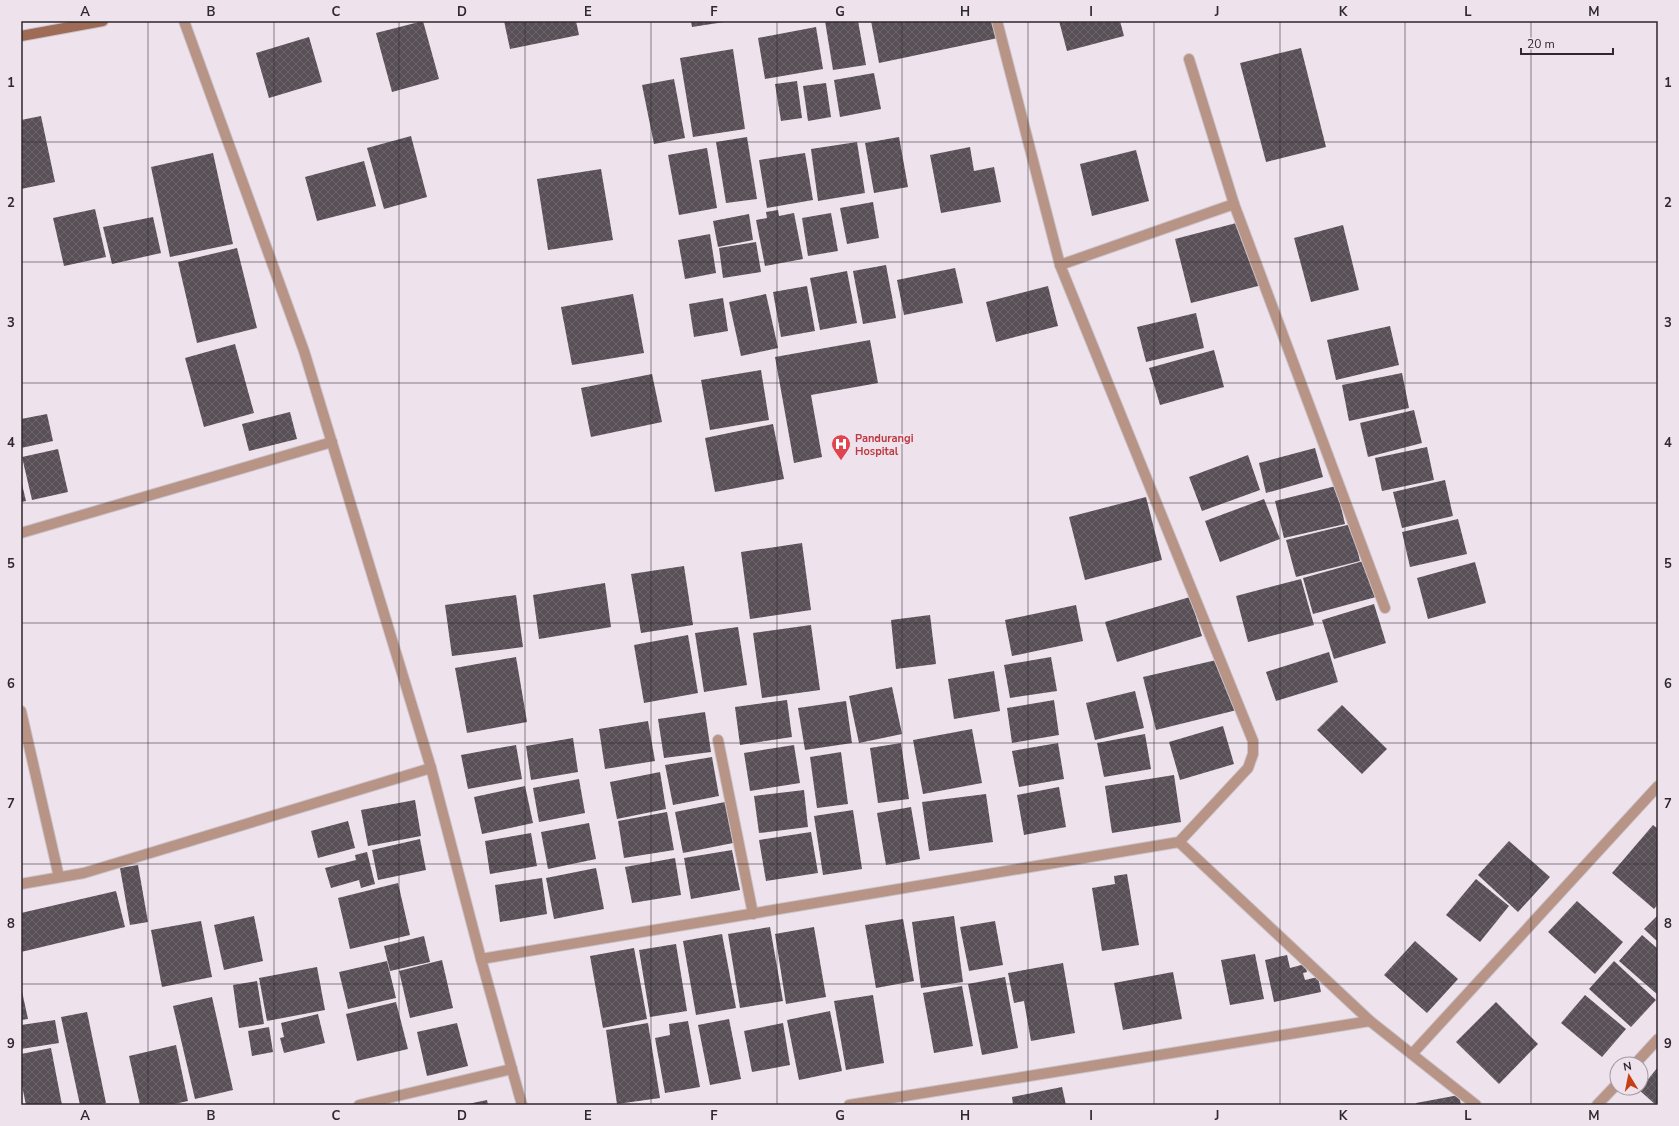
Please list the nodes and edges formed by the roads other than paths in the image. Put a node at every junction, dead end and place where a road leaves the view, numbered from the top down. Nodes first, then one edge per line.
1 (103, 21) edge
2 (184, 21) edge
3 (997, 21) edge
4 (21, 36) edge
5 (1189, 59) dead end
6 (1234, 204) junction
7 (1060, 265) junction
8 (332, 442) junction
9 (21, 533) edge
10 (1385, 608) dead end
11 (21, 711) edge
12 (718, 740) dead end
13 (431, 768) junction
14 (1658, 786) edge
15 (1179, 842) junction
16 (59, 877) junction
17 (21, 884) edge
18 (753, 914) junction
19 (480, 959) junction
20 (1370, 1021) junction
21 (1658, 1039) edge
22 (1412, 1054) junction
23 (1642, 1056) edge
24 (512, 1069) junction
25 (1609, 1092) edge
26 (359, 1105) edge
27 (522, 1105) edge
28 (849, 1105) edge
29 (1476, 1105) edge
30 (1597, 1105) edge

1 - 4 main road
2 - 8 street
3 - 7 street
5 - 6 street
6 - 7 street
6 - 10 street
7 - 15 street
8 - 9 street
8 - 13 street
11 - 16 street
12 - 18 street
13 - 16 street
13 - 19 street
14 - 22 street
15 - 18 street
15 - 20 street
16 - 17 street
18 - 19 street
19 - 24 street
20 - 22 street
20 - 28 street
21 - 23 street
22 - 29 street
24 - 26 street
24 - 27 street
25 - 30 street

